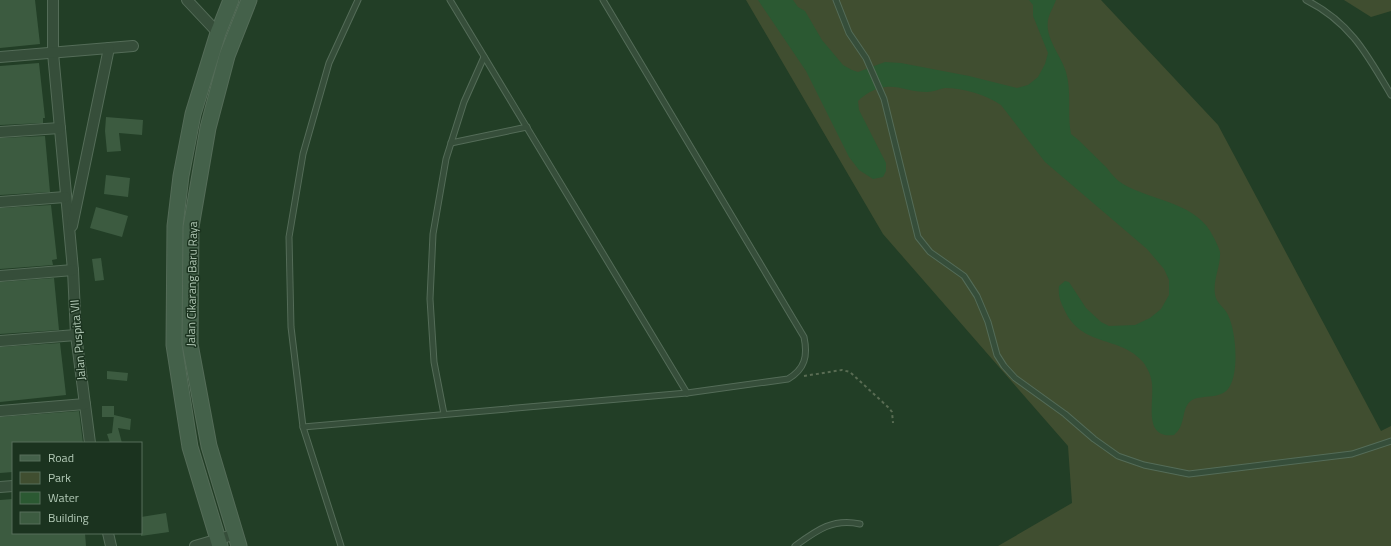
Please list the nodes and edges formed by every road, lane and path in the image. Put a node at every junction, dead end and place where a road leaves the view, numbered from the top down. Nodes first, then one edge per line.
1 (53, 0) edge
2 (187, 0) edge
3 (231, 0) edge
4 (249, 0) edge
5 (358, 0) edge
6 (450, 0) edge
7 (603, 0) edge
8 (836, 0) edge
9 (1306, 0) edge
10 (218, 33) junction
11 (133, 46) dead end
12 (109, 48) junction
13 (53, 53) junction
14 (0, 57) edge
15 (484, 57) junction
16 (1391, 94) edge
17 (527, 127) junction
18 (60, 128) junction
19 (0, 132) edge
20 (451, 143) junction
21 (65, 197) junction
22 (0, 202) edge
23 (70, 236) junction
24 (73, 270) junction
25 (0, 276) edge
26 (76, 335) junction
27 (0, 341) edge
28 (788, 379) junction
29 (687, 393) junction
30 (85, 404) junction
31 (0, 411) edge
32 (444, 414) junction
33 (893, 423) dead end
34 (303, 427) junction
35 (1391, 441) edge
36 (90, 442) edge
37 (12, 486) edge
38 (0, 487) edge
39 (227, 507) junction
40 (207, 508) junction
41 (860, 524) dead end
42 (108, 534) edge
43 (237, 540) edge
44 (219, 543) edge
45 (111, 546) edge
46 (195, 546) edge
47 (341, 546) edge
48 (795, 546) edge

1 - 13 street, Jalan Puspita VII
2 - 10 street
3 - 10 main road, Jalan Cikarang Baru Raya
4 - 39 main road, Jalan Cikarang Baru Raya
5 - 34 lane
6 - 15 lane
7 - 28 lane
8 - 35 lane
9 - 16 lane
10 - 40 main road, Jalan Cikarang Baru Raya
11 - 12 street
12 - 13 street
12 - 23 street, Jalan Puspita VII
13 - 14 street
13 - 18 street, Jalan Puspita VII
15 - 17 lane
15 - 20 lane
17 - 20 lane
17 - 29 lane
18 - 19 street
18 - 21 street, Jalan Puspita VII
20 - 32 lane
21 - 22 street
21 - 23 street, Jalan Puspita VII
23 - 24 street, Jalan Puspita VII
24 - 25 street
24 - 26 street, Jalan Puspita VII
26 - 27 street
26 - 30 street, Jalan Puspita VII
28 - 29 lane
28 - 33 path
29 - 32 lane
30 - 31 street
30 - 36 street, Jalan Puspita VII
32 - 34 lane
34 - 47 lane
37 - 38 street
39 - 40 main road
39 - 43 main road, Jalan Cikarang Baru Raya
40 - 44 main road, Jalan Cikarang Baru Raya
41 - 48 lane
42 - 45 street
43 - 44 street
44 - 46 street

